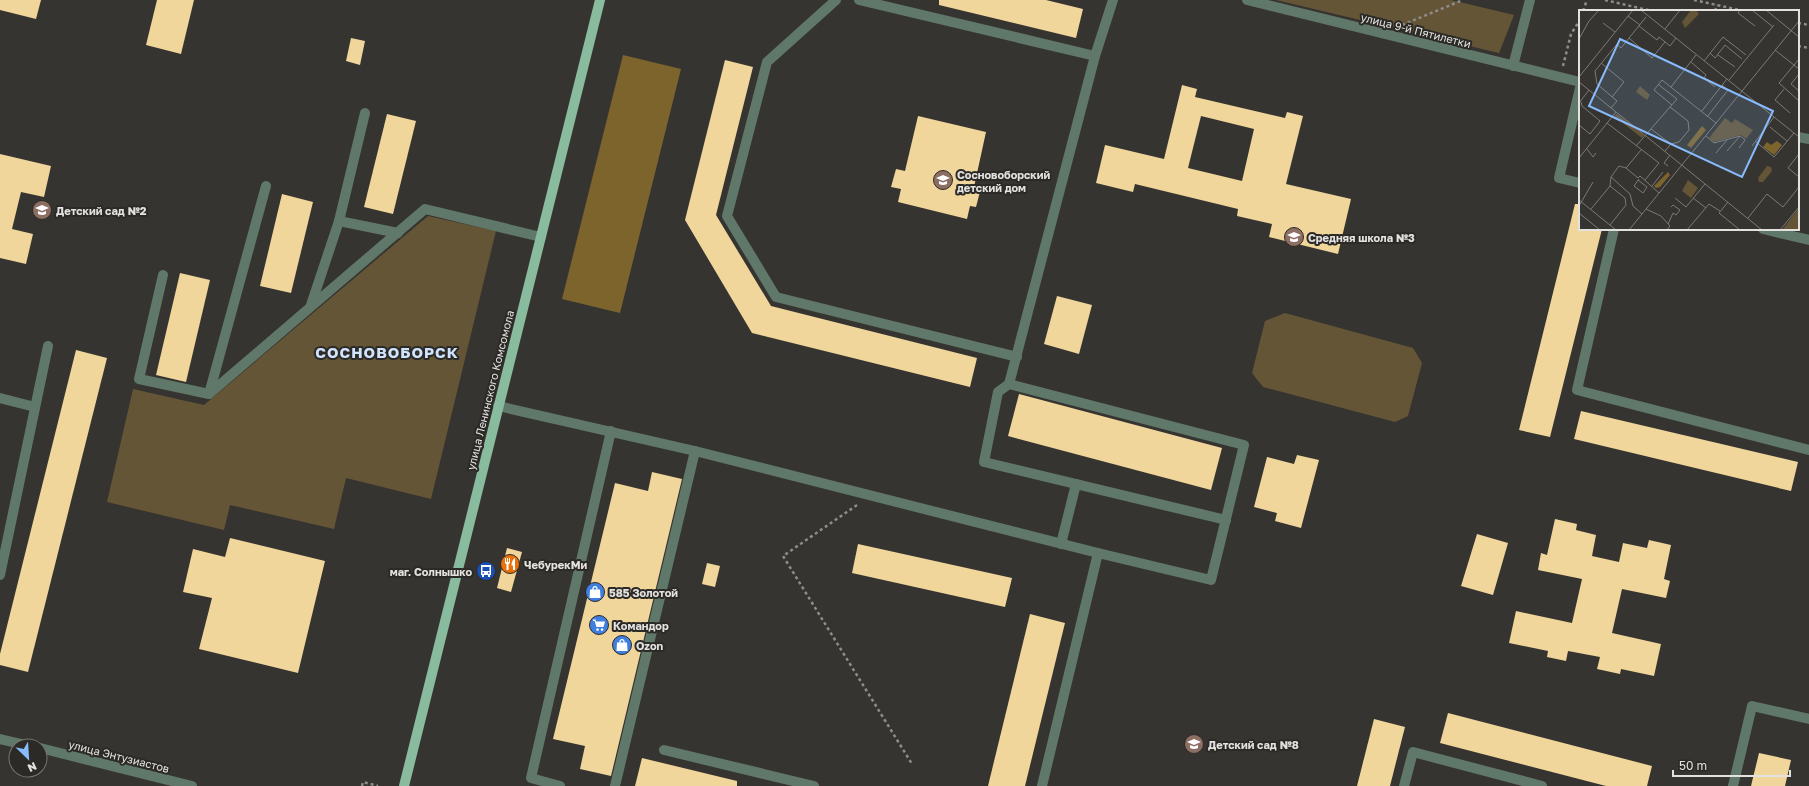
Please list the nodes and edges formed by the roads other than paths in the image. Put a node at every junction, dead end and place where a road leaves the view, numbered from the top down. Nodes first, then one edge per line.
1 (600, 0) edge
2 (836, 0) edge
3 (859, 0) edge
4 (1113, 0) edge
5 (1247, 0) edge
6 (1530, 0) edge
7 (1095, 56) junction
8 (1513, 66) junction
9 (1579, 82) edge
10 (1579, 92) edge
11 (365, 113) dead end
12 (1799, 136) edge
13 (1809, 139) edge
14 (1579, 183) edge
15 (266, 186) dead end
16 (339, 221) junction
17 (1614, 230) edge
18 (1767, 230) edge
19 (398, 233) junction
20 (541, 237) junction
21 (1809, 240) edge
22 (163, 275) dead end
23 (311, 305) junction
24 (48, 346) dead end
25 (1017, 357) junction
26 (1010, 384) junction
27 (209, 394) junction
28 (0, 398) edge
29 (498, 406) junction
30 (35, 408) junction
31 (611, 431) junction
32 (1809, 450) edge
33 (695, 451) junction
34 (1076, 484) junction
35 (1226, 520) junction
36 (1061, 544) junction
37 (1098, 553) junction
38 (0, 575) edge
39 (1809, 719) edge
40 (48, 750) edge
41 (664, 750) dead end
42 (192, 786) edge
43 (404, 786) edge
44 (560, 786) edge
45 (615, 786) edge
46 (814, 786) edge
47 (1042, 786) edge
48 (1404, 786) edge
49 (1542, 786) edge
50 (1733, 786) edge

1 - 20 main road, улица Ленинского Комсомола
2 - 25 street
3 - 7 street
4 - 7 street
5 - 8 street, улица 9-й Пятилетки
6 - 8 street
7 - 25 street
8 - 9 street, улица 9-й Пятилетки
10 - 14 street
11 - 16 street
12 - 13 street
15 - 27 street
16 - 19 street
16 - 23 street
17 - 32 street
18 - 21 street
19 - 20 street
19 - 23 street
20 - 29 main road, улица Ленинского Комсомола
22 - 27 street
23 - 27 street
24 - 30 street
25 - 26 street
26 - 34 street
26 - 35 street
28 - 30 street
29 - 31 street
29 - 43 main road, улица Ленинского Комсомола
30 - 38 street
31 - 33 street
31 - 44 street
33 - 36 street
33 - 45 street
34 - 35 street
34 - 36 street
35 - 37 street
36 - 37 street
37 - 47 street
39 - 50 street
40 - 42 street, улица Энтузиастов
41 - 46 street
48 - 49 street

